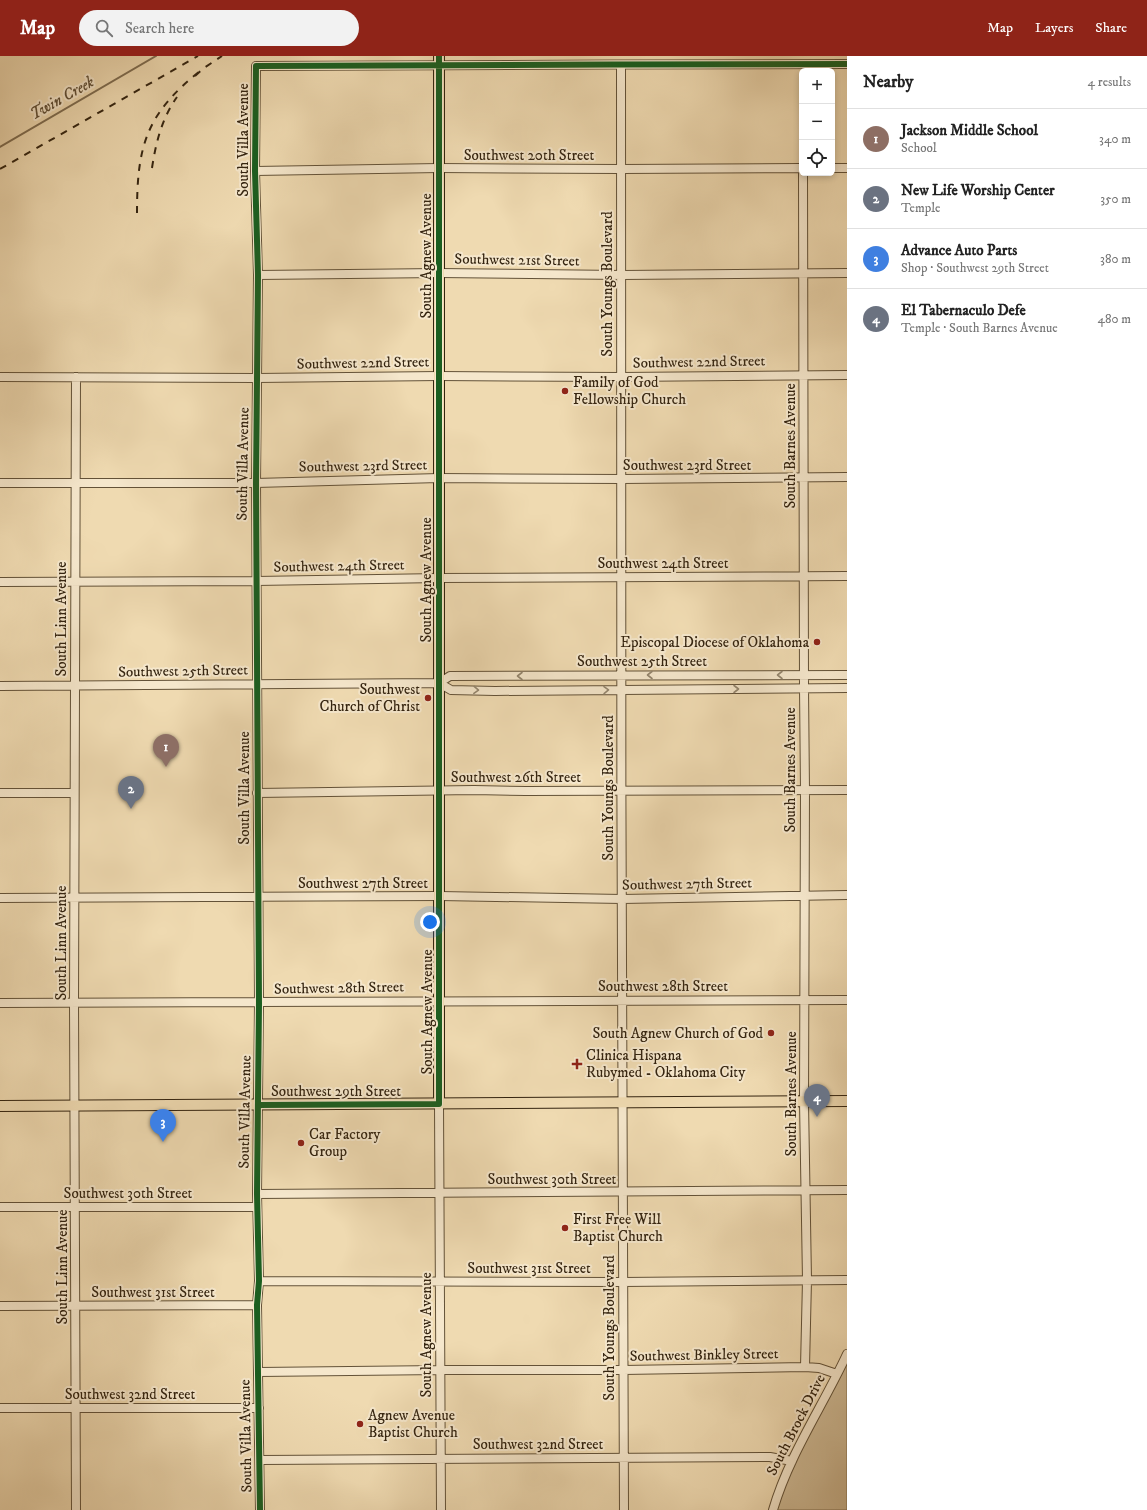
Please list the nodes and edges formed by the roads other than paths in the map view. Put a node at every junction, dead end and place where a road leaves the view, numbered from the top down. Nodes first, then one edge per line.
1 (439, 60) edge
2 (847, 64) edge
3 (621, 65) junction
4 (803, 68) edge
5 (438, 168) junction
6 (799, 168) edge
7 (835, 168) edge
8 (847, 168) edge
9 (621, 170) junction
10 (255, 171) junction
11 (803, 176) edge
12 (439, 273) junction
13 (803, 273) junction
14 (847, 273) edge
15 (258, 275) junction
16 (622, 275) junction
17 (804, 375) junction
18 (847, 375) edge
19 (439, 376) junction
20 (0, 377) edge
21 (76, 377) junction
22 (621, 377) junction
23 (257, 378) junction
24 (847, 477) edge
25 (439, 478) junction
26 (804, 478) junction
27 (622, 479) junction
28 (76, 482) junction
29 (0, 483) edge
30 (256, 483) junction
31 (804, 576) junction
32 (847, 576) edge
33 (439, 578) junction
34 (622, 578) junction
35 (76, 581) junction
36 (256, 581) junction
37 (0, 582) edge
38 (622, 675) junction
39 (804, 675) junction
40 (847, 675) edge
41 (439, 683) junction
42 (258, 684) junction
43 (0, 686) edge
44 (75, 686) junction
45 (804, 688) junction
46 (847, 688) edge
47 (622, 690) junction
48 (622, 790) junction
49 (847, 790) edge
50 (440, 791) junction
51 (805, 791) junction
52 (0, 793) edge
53 (74, 793) junction
54 (257, 793) junction
55 (804, 895) junction
56 (847, 895) edge
57 (440, 896) junction
58 (75, 897) junction
59 (0, 898) edge
60 (257, 898) junction
61 (622, 899) junction
62 (622, 1000) junction
63 (804, 1000) junction
64 (847, 1000) edge
65 (440, 1001) junction
66 (0, 1003) edge
67 (74, 1003) junction
68 (259, 1003) junction
69 (804, 1102) junction
70 (847, 1102) edge
71 (622, 1103) junction
72 (439, 1104) junction
73 (258, 1105) junction
74 (0, 1106) edge
75 (75, 1106) junction
76 (805, 1190) junction
77 (847, 1190) edge
78 (622, 1192) junction
79 (440, 1193) junction
80 (257, 1194) junction
81 (0, 1207) edge
82 (76, 1207) junction
83 (257, 1207) junction
84 (807, 1280) junction
85 (847, 1280) edge
86 (259, 1281) junction
87 (440, 1282) junction
88 (622, 1282) junction
89 (257, 1305) junction
90 (0, 1306) edge
91 (76, 1306) junction
92 (847, 1354) edge
93 (805, 1367) junction
94 (441, 1370) junction
95 (623, 1370) junction
96 (259, 1372) junction
97 (838, 1374) junction
98 (76, 1407) junction
99 (0, 1408) edge
100 (259, 1408) junction
101 (624, 1457) junction
102 (441, 1458) junction
103 (260, 1460) junction
104 (792, 1461) junction
105 (76, 1510) edge
106 (260, 1510) edge
107 (441, 1510) edge
108 (624, 1510) edge
109 (773, 1510) edge

1 - 3 street
1 - 5 main road, South Agnew Avenue
1 - 10 street, South Villa Avenue
2 - 4 street
3 - 4 street
3 - 9 street, South Youngs Boulevard
5 - 9 street, Southwest 20th Street
5 - 10 street, Southwest 20th Street
5 - 12 main road, South Agnew Avenue
6 - 9 street, Southwest 20th Street
7 - 8 street
9 - 16 street, South Youngs Boulevard
10 - 15 street, South Villa Avenue
11 - 13 street, South Barnes Avenue
12 - 15 street, Southwest 21st Street
12 - 16 street, Southwest 21st Street
12 - 19 main road, South Agnew Avenue
13 - 14 street, Southwest 21st Street
13 - 16 street, Southwest 21st Street
13 - 17 street, South Barnes Avenue
15 - 23 street, South Villa Avenue
16 - 22 street, South Youngs Boulevard
17 - 18 street, Southwest 22nd Street
17 - 22 street, Southwest 22nd Street
17 - 26 street, South Barnes Avenue
19 - 22 street, Southwest 22nd Street
19 - 23 street, Southwest 22nd Street
19 - 25 main road, South Agnew Avenue
20 - 21 street, Southwest 22nd Street
21 - 23 street, Southwest 22nd Street
21 - 28 street, South Linn Avenue
22 - 27 street, South Youngs Boulevard
23 - 30 street, South Villa Avenue
24 - 26 street, Southwest 23rd Street
25 - 27 street, Southwest 23rd Street
25 - 30 street, Southwest 23rd Street
25 - 33 main road, South Agnew Avenue
26 - 27 street, Southwest 23rd Street
26 - 31 street, South Barnes Avenue
27 - 34 street, South Youngs Boulevard
28 - 29 street, Southwest 23rd Street
28 - 30 street, Southwest 23rd Street
28 - 35 street, South Linn Avenue
30 - 36 street, South Villa Avenue
31 - 32 street, Southwest 24th Street
31 - 34 street, Southwest 24th Street
31 - 39 street, South Barnes Avenue
33 - 34 street, Southwest 24th Street
33 - 36 street, Southwest 24th Street
33 - 41 main road, South Agnew Avenue
34 - 38 street, South Youngs Boulevard
35 - 36 street, Southwest 24th Street
35 - 37 street, Southwest 24th Street
35 - 44 street, South Linn Avenue
36 - 42 street, South Villa Avenue
39 -> 38 street, Southwest 25th Street
38 -> 41 street, Southwest 25th Street
38 - 47 street, South Youngs Boulevard
39 - 40 street, Southwest 25th Street
39 - 45 street, South Barnes Avenue
41 - 42 street, Southwest 25th Street
41 -> 47 street, Southwest 25th Street
41 - 50 main road, South Agnew Avenue
42 - 44 street, Southwest 25th Street
42 - 54 street, South Villa Avenue
43 - 44 street, Southwest 25th Street
44 - 53 street, South Linn Avenue
45 - 46 street, Southwest 25th Street
47 -> 45 street, Southwest 25th Street
45 - 51 street, South Barnes Avenue
47 - 48 street, South Youngs Boulevard
48 - 50 street, Southwest 26th Street
48 - 51 street, Southwest 26th Street
48 - 61 street, South Youngs Boulevard
49 - 51 street, Southwest 26th Street
50 - 54 street, Southwest 26th Street
50 - 57 main road, South Agnew Avenue
51 - 55 street, South Barnes Avenue
52 - 53 street
53 - 58 street, South Linn Avenue
54 - 60 street, South Villa Avenue
55 - 56 street, Southwest 27th Street
55 - 61 street, Southwest 27th Street
55 - 63 street, South Barnes Avenue
57 - 60 street, Southwest 27th Street
57 - 61 street, Southwest 27th Street
57 - 65 main road, South Agnew Avenue
58 - 59 street, Southwest 27th Street
58 - 60 street, Southwest 27th Street
58 - 67 street, South Linn Avenue
60 - 68 street, South Villa Avenue
61 - 62 street, South Youngs Boulevard
62 - 63 street, Southwest 28th Street
62 - 65 street, Southwest 28th Street
62 - 71 street, South Youngs Boulevard
63 - 64 street, Southwest 28th Street
63 - 69 street, South Barnes Avenue
65 - 68 street, Southwest 28th Street
65 - 72 main road, South Agnew Avenue
66 - 67 street, Southwest 28th Street
67 - 68 street, Southwest 28th Street
67 - 75 street, South Linn Avenue
68 - 73 street, South Villa Avenue
69 - 70 main road, Southwest 29th Street
69 - 71 main road, Southwest 29th Street
69 - 76 street, South Barnes Avenue
71 - 72 main road, Southwest 29th Street
71 - 78 street, South Youngs Boulevard
72 - 73 main road, Southwest 29th Street
72 - 79 street, South Agnew Avenue
73 - 75 main road, Southwest 29th Street
73 - 80 street, South Villa Avenue
74 - 75 main road, Southwest 29th Street
75 - 82 street, South Linn Avenue
76 - 77 street, Southwest 30th Street
76 - 78 street, Southwest 30th Street
76 - 84 street, South Barnes Avenue
78 - 79 street, Southwest 30th Street
78 - 88 street, South Youngs Boulevard
79 - 80 street, Southwest 30th Street
79 - 87 street, South Agnew Avenue
80 - 83 street, South Villa Avenue
81 - 82 street, Southwest 30th Street
82 - 83 street, Southwest 30th Street
82 - 91 street, South Linn Avenue
83 - 86 street, South Villa Avenue
84 - 85 street, Southwest 31st Street
84 - 88 street, Southwest 31st Street
84 - 93 street, South Barnes Avenue
86 - 87 street, Southwest 31st Street
86 - 89 street, South Villa Avenue
87 - 88 street, Southwest 31st Street
87 - 94 street, South Agnew Avenue
88 - 95 street, South Youngs Boulevard
89 - 91 street, Southwest 31st Street
89 - 96 street, South Villa Avenue
90 - 91 street, Southwest 31st Street
91 - 98 street, South Linn Avenue
92 - 97 street, South Brock Drive
93 - 95 street, Southwest Binkley Street
93 - 97 street, Southwest Binkley Street
94 - 95 street, Southwest Binkley Street
94 - 96 street, Southwest Binkley Street
94 - 102 street, South Agnew Avenue
95 - 101 street, South Youngs Boulevard
96 - 100 street, South Villa Avenue
97 - 104 street, South Brock Drive
98 - 99 street, Southwest 32nd Street
98 - 100 street, Southwest 32nd Street
98 - 105 street, South Linn Avenue
100 - 103 street, South Villa Avenue
101 - 102 street, Southwest 32nd Street
101 - 104 street, Southwest 32nd Street
101 - 108 street, South Youngs Boulevard
102 - 103 street, Southwest 32nd Street
102 - 107 street, South Agnew Avenue
103 - 106 street, South Villa Avenue
104 - 109 street, South Brock Drive

